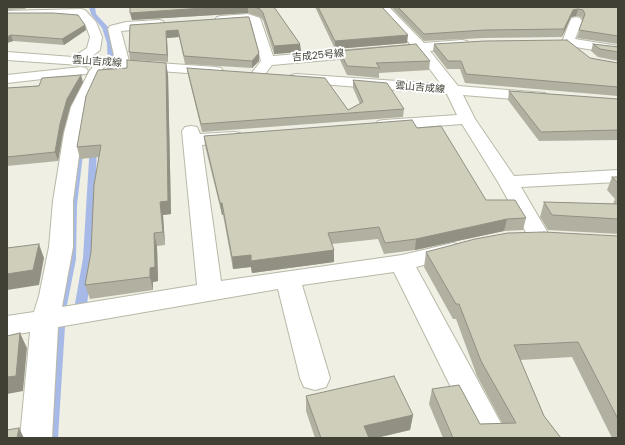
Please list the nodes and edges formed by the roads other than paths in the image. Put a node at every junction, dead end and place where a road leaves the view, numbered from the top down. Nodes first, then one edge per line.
1 (383, 7) edge
2 (82, 10) edge
3 (7, 14) edge
4 (210, 20) edge
5 (576, 21) edge
6 (172, 23) edge
7 (562, 42) junction
8 (476, 43) edge
9 (420, 47) junction
10 (618, 50) edge
11 (7, 56) edge
12 (588, 59) edge
13 (76, 61) junction
14 (268, 61) junction
15 (123, 64) junction
16 (97, 70) junction
17 (257, 75) junction
18 (7, 79) edge
19 (453, 90) junction
20 (551, 96) edge
21 (467, 119) junction
22 (365, 127) edge
23 (247, 136) edge
24 (618, 176) edge
25 (508, 182) junction
26 (540, 239) edge
27 (472, 245) edge
28 (402, 263) junction
29 (288, 279) junction
30 (210, 292) junction
31 (46, 319) junction
32 (7, 326) edge
33 (315, 378) dead end
34 (36, 438) edge
35 (493, 438) edge

1 - 9 street
2 - 3 street
2 - 13 street
4 - 14 street
5 - 7 street
6 - 15 street
7 - 10 street
7 - 12 street
8 - 9 street, 吉成25号線
9 - 14 street, 吉成25号線
9 - 19 street
11 - 13 street, 雲山吉成線
13 - 15 street, 雲山吉成線
14 - 17 street
15 - 16 street
15 - 17 street, 雲山吉成線
16 - 18 street
16 - 31 street
17 - 19 street, 雲山吉成線
19 - 20 street, 雲山吉成線
19 - 21 street
21 - 22 street
21 - 25 street
23 - 30 street
24 - 25 street
25 - 26 street
27 - 28 street
28 - 29 street
28 - 35 street
29 - 30 street
29 - 33 street
30 - 31 street
31 - 32 street
31 - 34 street

